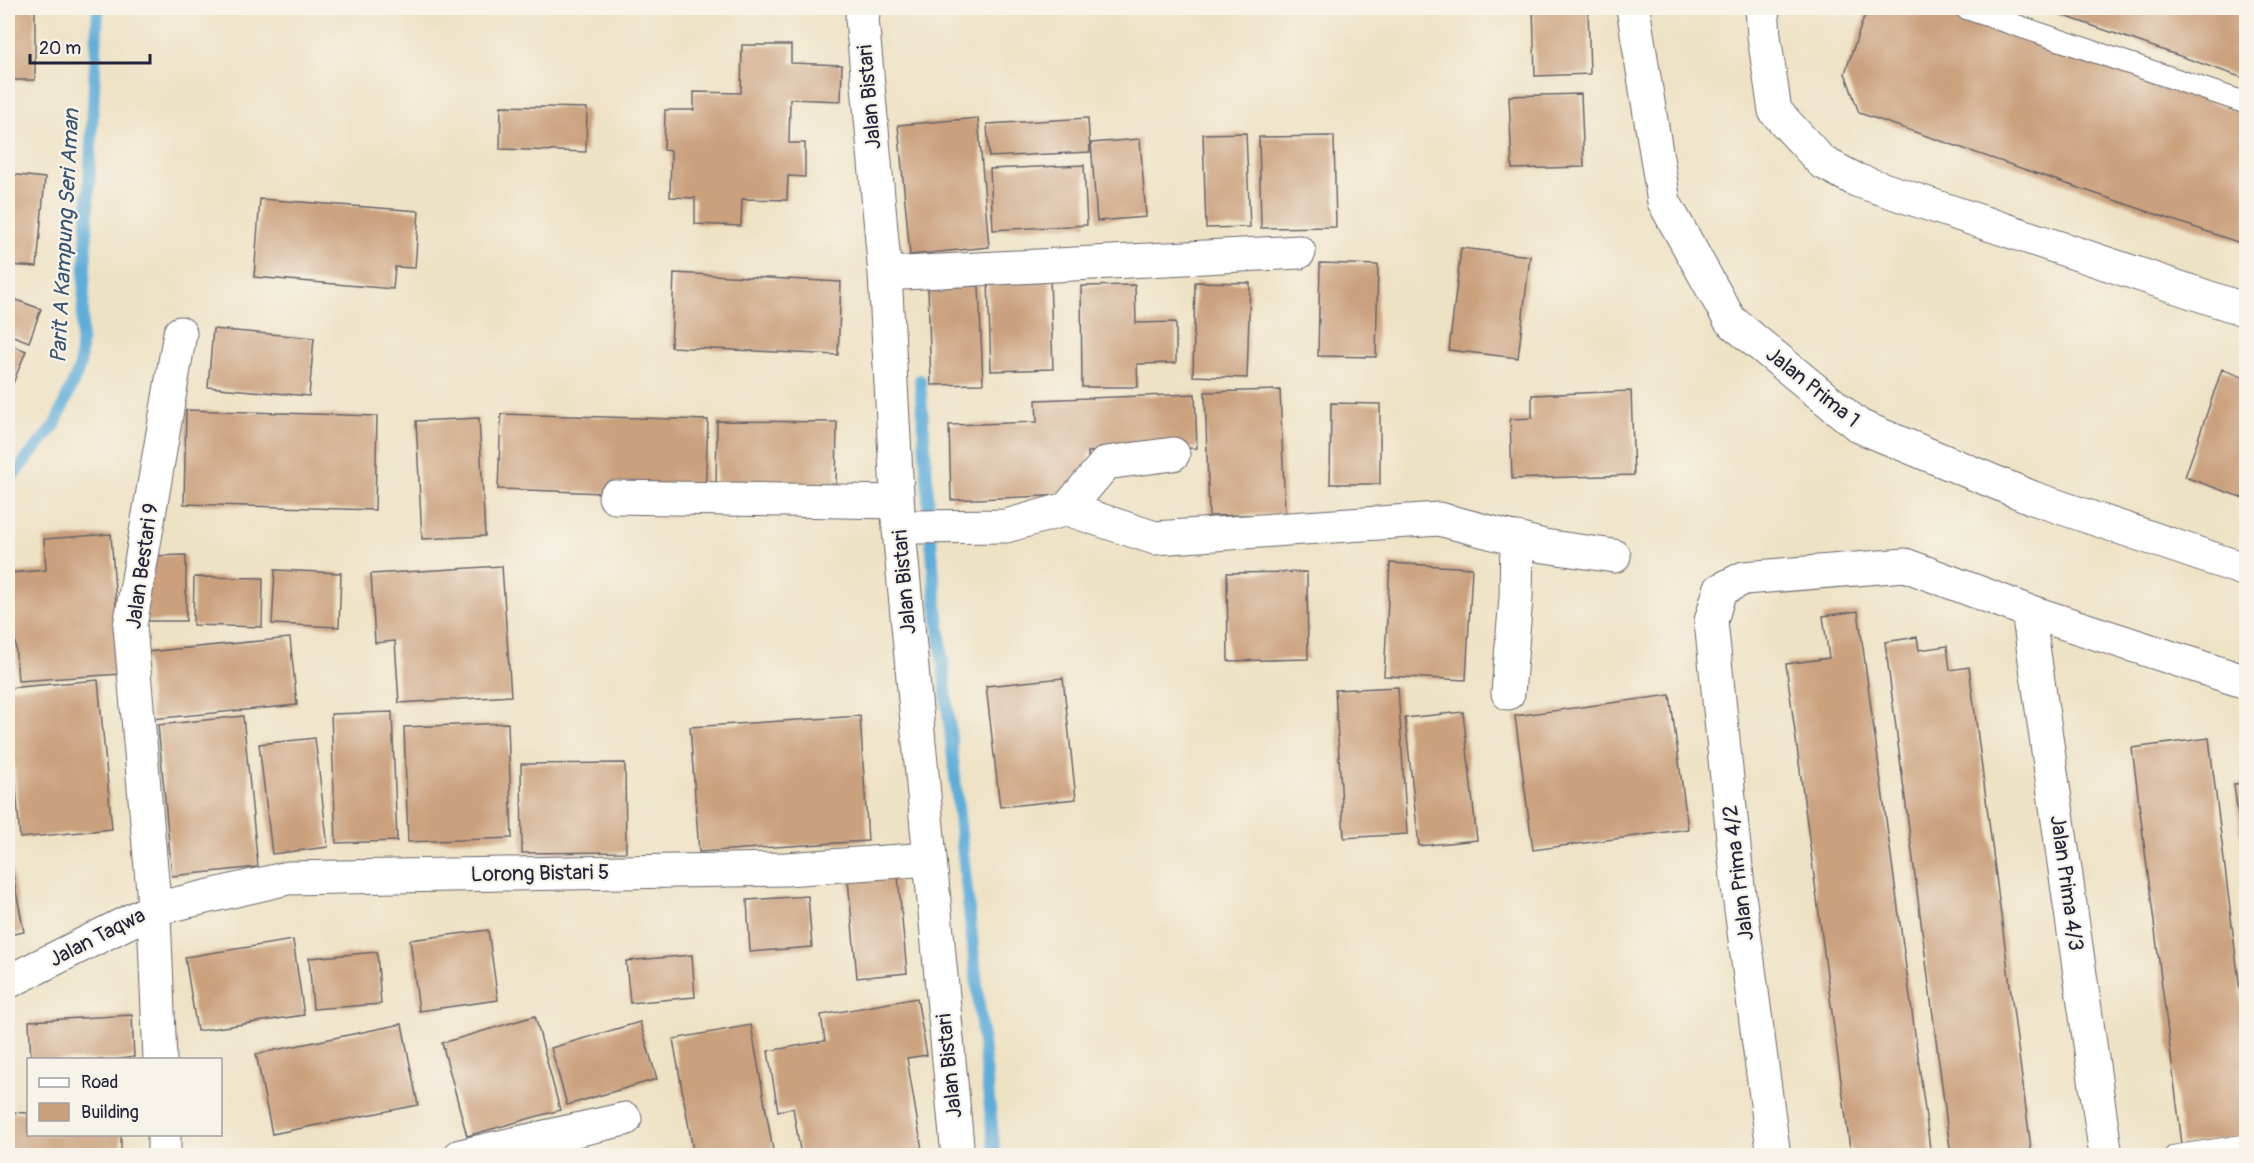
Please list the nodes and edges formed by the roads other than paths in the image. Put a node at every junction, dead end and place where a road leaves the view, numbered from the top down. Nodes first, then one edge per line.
1 (864, 8) edge
2 (1633, 8) edge
3 (1762, 8) edge
4 (1965, 8) edge
5 (2247, 103) edge
6 (1299, 252) dead end
7 (885, 274) junction
8 (2247, 310) edge
9 (180, 333) dead end
10 (1173, 454) dead end
11 (615, 497) dead end
12 (1066, 509) junction
13 (903, 520) junction
14 (1517, 538) junction
15 (1614, 556) dead end
16 (2247, 570) edge
17 (2028, 611) junction
18 (2247, 682) edge
19 (1508, 693) dead end
20 (929, 859) junction
21 (153, 909) junction
22 (8, 982) edge
23 (160, 1058) edge
24 (625, 1119) dead end
25 (164, 1136) edge
26 (2247, 1145) edge
27 (164, 1155) edge
28 (460, 1155) edge
29 (958, 1155) edge
30 (1774, 1155) edge
31 (2106, 1155) edge
32 (2175, 1155) edge

1 - 7 street, Jalan Bistari
2 - 16 street, Jalan Prima 1
3 - 8 street
4 - 5 lane
6 - 7 street
7 - 13 street, Jalan Bistari
9 - 21 street, Jalan Bestari 9
10 - 12 street
11 - 13 street
12 - 13 street
12 - 14 street
13 - 20 street, Jalan Bistari
14 - 15 street
14 - 19 street
17 - 18 street
17 - 30 street, Jalan Prima 4/2
17 - 31 street, Jalan Prima 4/3
20 - 21 street, Lorong Bistari 5
20 - 29 street, Jalan Bistari
21 - 22 street, Jalan Taqwa
21 - 23 street, Jalan Bestari 9
24 - 28 street
25 - 27 street
26 - 32 lane

